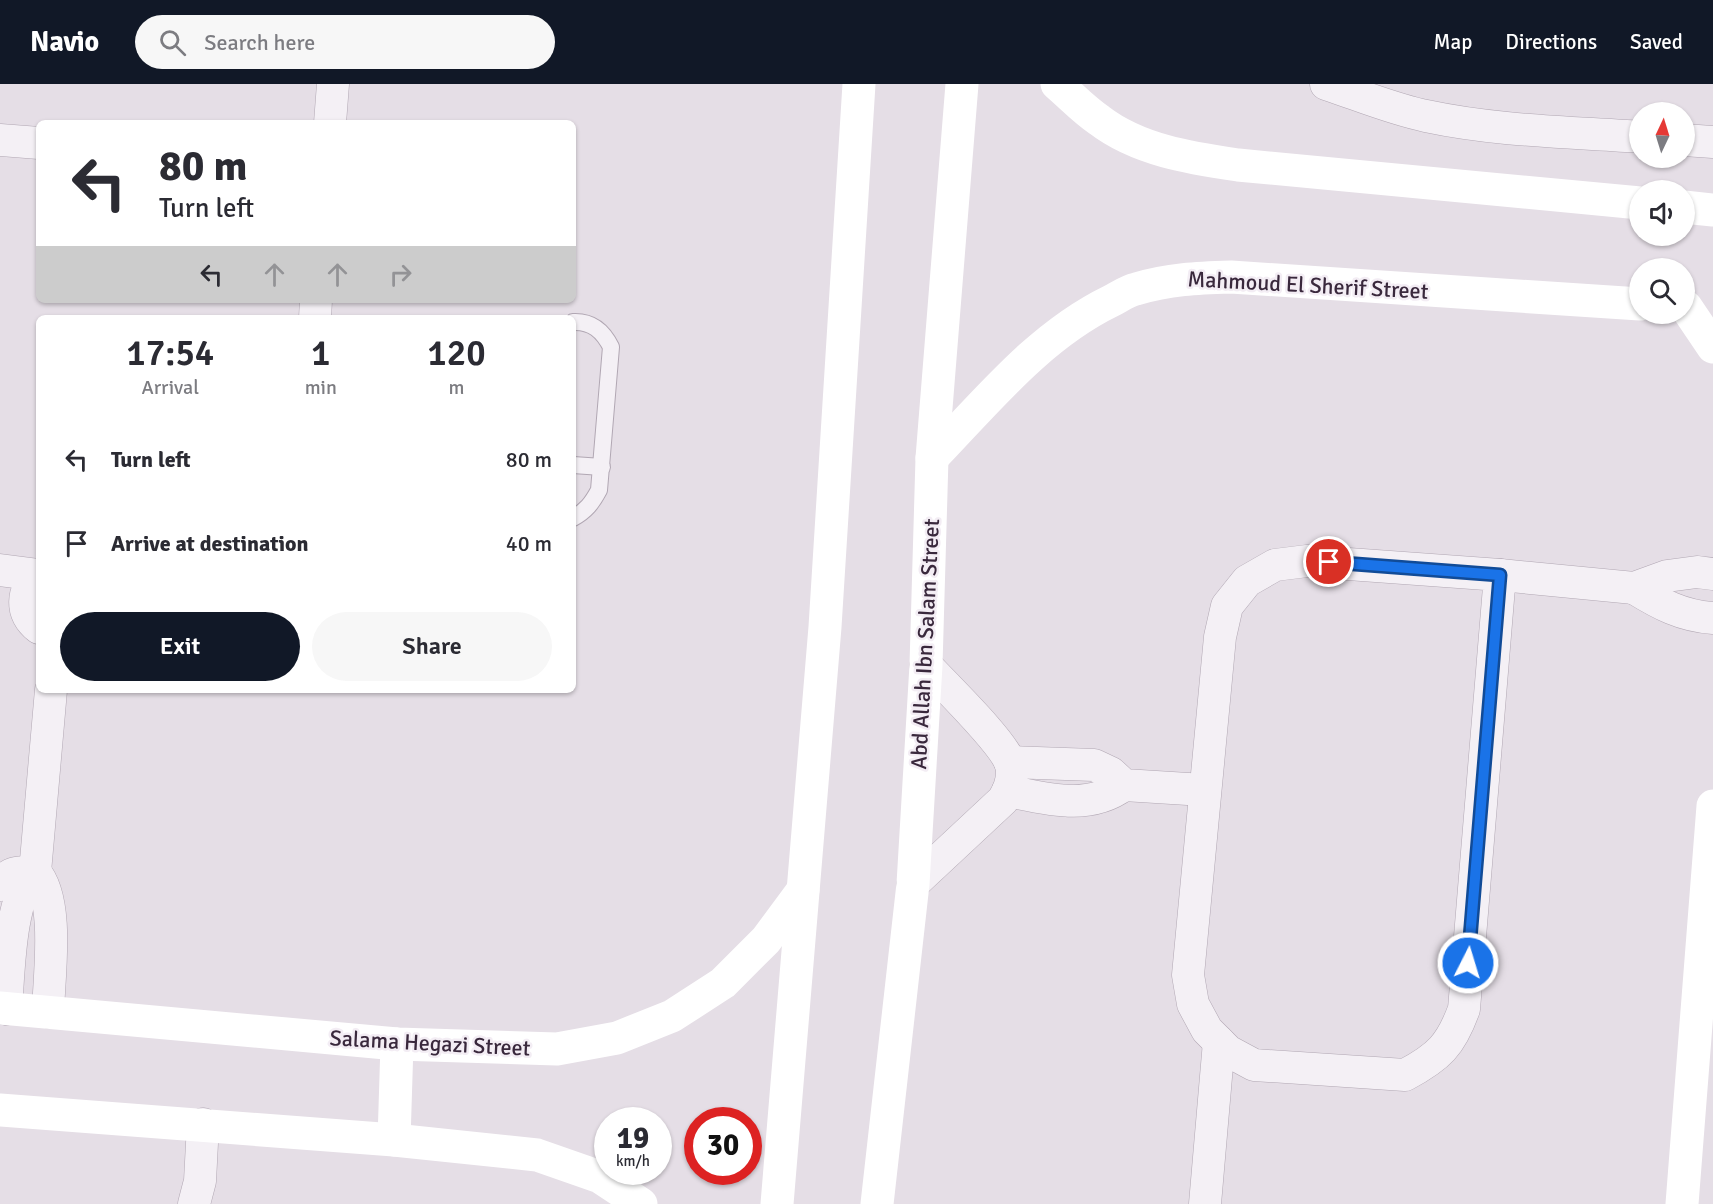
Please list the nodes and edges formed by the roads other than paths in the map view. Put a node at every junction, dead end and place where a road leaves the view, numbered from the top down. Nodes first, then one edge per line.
1 (333, 84) edge
2 (860, 84) edge
3 (962, 84) edge
4 (1057, 84) edge
5 (1326, 84) edge
6 (330, 120) edge
7 (1629, 136) edge
8 (0, 140) edge
9 (1695, 141) edge
10 (36, 142) edge
11 (1713, 142) edge
12 (1629, 202) edge
13 (1695, 208) edge
14 (1713, 210) edge
15 (1629, 303) edge
16 (1695, 307) edge
17 (576, 322) edge
18 (1713, 347) edge
19 (933, 458) junction
20 (576, 465) edge
21 (602, 467) junction
22 (576, 516) edge
23 (0, 570) edge
24 (1713, 574) edge
25 (36, 575) edge
26 (1500, 575) junction
27 (36, 578) edge
28 (1634, 588) junction
29 (0, 617) edge
30 (1713, 618) edge
31 (36, 625) edge
32 (36, 627) edge
33 (926, 665) junction
34 (51, 693) edge
35 (1009, 776) junction
36 (1204, 790) junction
37 (1713, 806) edge
38 (35, 872) junction
39 (913, 884) junction
40 (0, 885) edge
41 (803, 890) junction
42 (3, 1008) edge
43 (48, 1011) junction
44 (1219, 1042) junction
45 (397, 1044) junction
46 (0, 1110) edge
47 (203, 1124) junction
48 (394, 1140) junction
49 (194, 1204) edge
50 (641, 1204) edge
51 (777, 1204) edge
52 (877, 1204) edge
53 (1205, 1204) edge
54 (1682, 1204) edge

1 - 6 street
2 - 41 street
3 - 19 street, Abd Allah Ibn Salam Street
4 - 12 street
5 - 7 street
8 - 10 street
9 - 11 street
13 - 14 street
15 - 19 street, Mahmoud El Sherif Street
16 - 18 street
17 - 21 lane
19 - 33 street, Abd Allah Ibn Salam Street
20 - 21 lane
21 - 22 lane
23 - 25 street
24 - 28 street
26 - 28 street
26 - 36 street
26 - 44 street
27 - 31 street
28 - 30 street
29 - 32 street
33 - 35 street
33 - 39 street, Abd Allah Ibn Salam Street
34 - 38 street
35 - 36 street
35 - 39 street
36 - 44 street
37 - 54 street
38 - 40 street
38 - 42 street
38 - 43 street
39 - 52 street, Abd Allah Ibn Salam Street
41 - 45 street, Salama Hegazi Street
41 - 51 street
42 - 43 street, Salama Hegazi Street
43 - 45 street, Salama Hegazi Street
44 - 53 street
45 - 48 street
46 - 47 street
47 - 48 street
47 - 49 street
48 - 50 street

